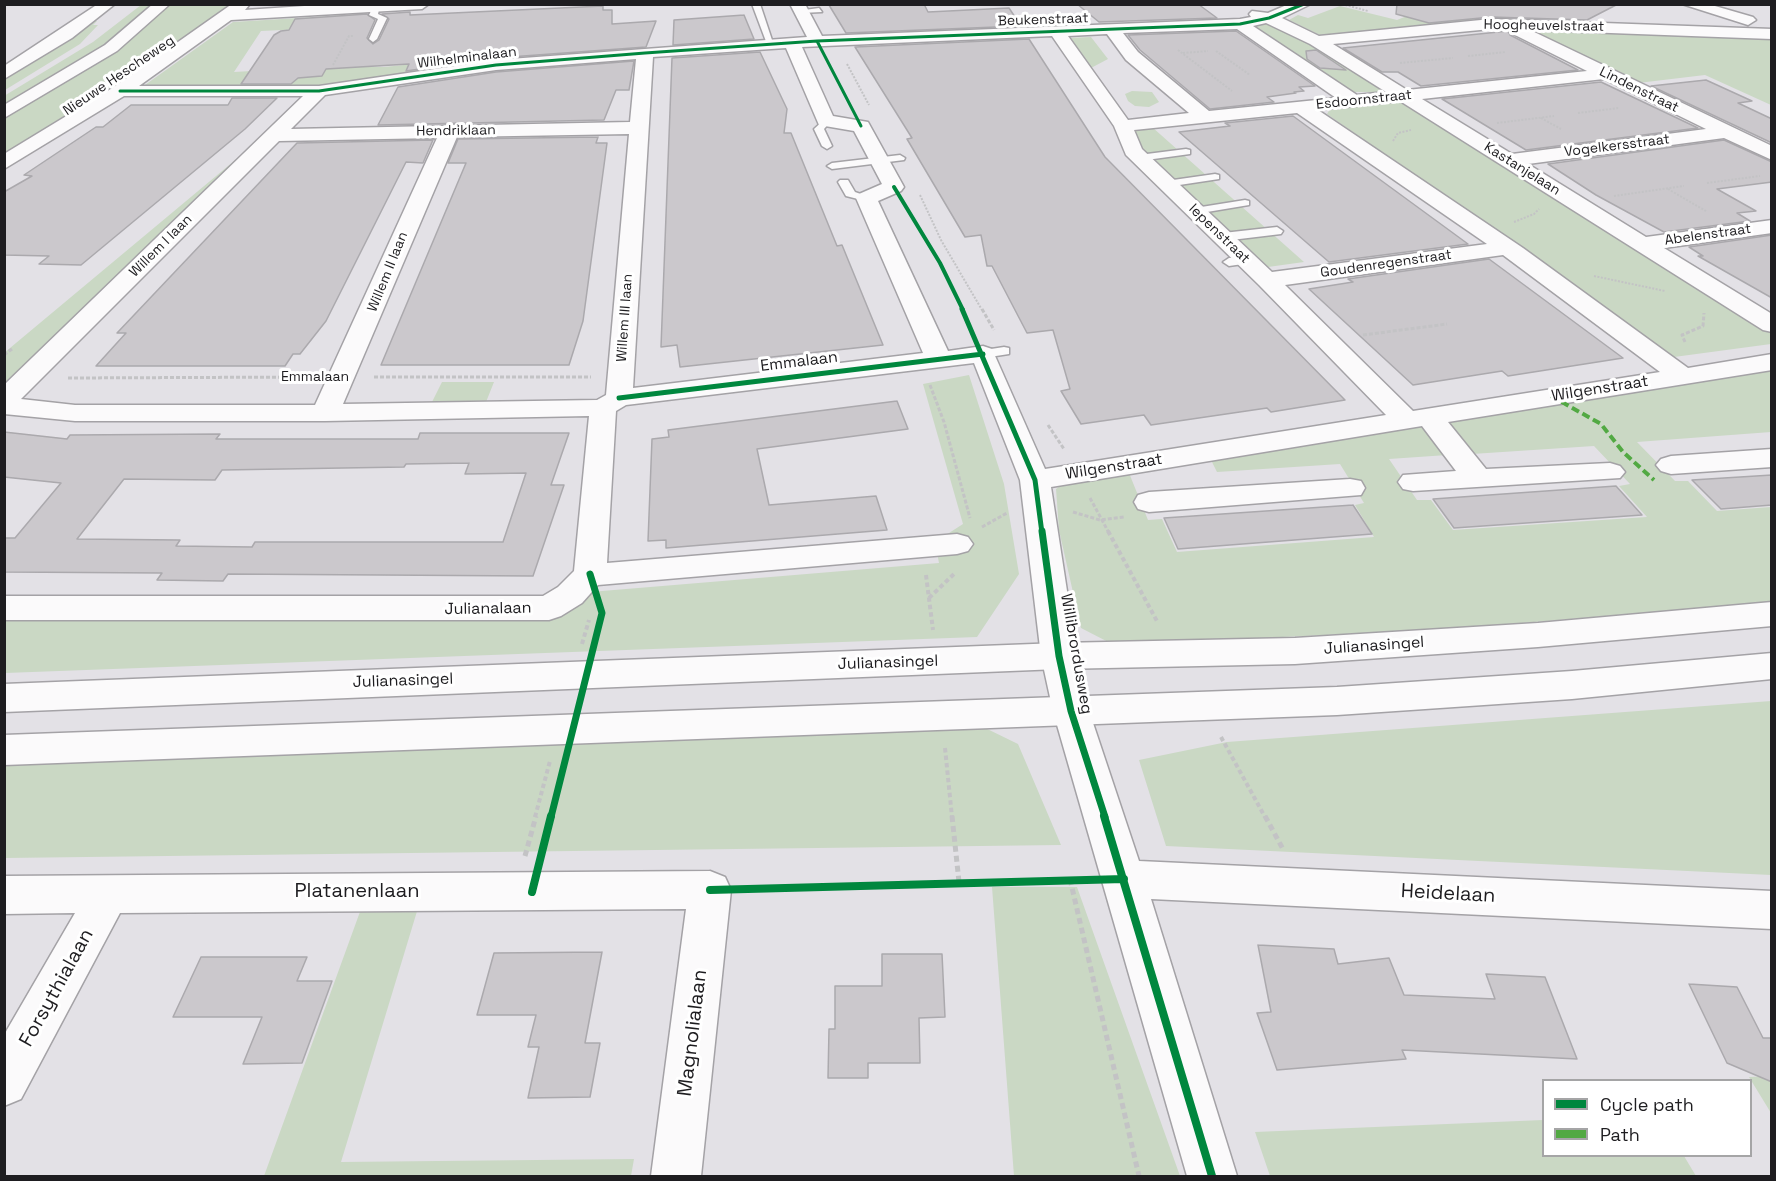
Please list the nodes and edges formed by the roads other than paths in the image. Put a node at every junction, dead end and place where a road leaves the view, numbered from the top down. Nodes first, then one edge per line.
1 (108, 4) edge
2 (163, 4) edge
3 (422, 4) edge
4 (756, 4) edge
5 (1304, 4) edge
6 (1689, 4) edge
7 (377, 7) junction
8 (799, 8) edge
9 (237, 10) edge
10 (819, 10) dead end
11 (1238, 16) junction
12 (1269, 18) junction
13 (1506, 24) junction
14 (1111, 29) junction
15 (1057, 32) junction
16 (1772, 32) edge
17 (374, 37) road end
18 (817, 41) junction
19 (1316, 41) junction
20 (792, 43) junction
21 (771, 44) junction
22 (645, 53) junction
23 (51, 65) dead end
24 (4, 74) edge
25 (1604, 74) junction
26 (120, 91) junction
27 (319, 91) junction
28 (4, 93) edge
29 (1401, 96) junction
30 (1353, 101) junction
31 (1301, 107) junction
32 (4, 113) edge
33 (1206, 118) junction
34 (826, 120) junction
35 (1123, 126) junction
36 (638, 128) junction
37 (450, 131) junction
38 (1727, 132) junction
39 (273, 135) junction
40 (827, 146) dead end
41 (1186, 152) dead end
42 (1772, 154) edge
43 (1139, 158) junction
44 (890, 160) junction
45 (1506, 160) junction
46 (4, 163) edge
47 (832, 166) dead end
48 (1215, 177) dead end
49 (844, 182) dead end
50 (1164, 187) junction
51 (866, 198) junction
52 (1245, 203) dead end
53 (1195, 211) junction
54 (1772, 226) edge
55 (1276, 231) dead end
56 (1223, 237) junction
57 (1511, 239) junction
58 (1645, 244) junction
59 (1267, 280) junction
60 (1772, 325) edge
61 (994, 353) joint
62 (930, 360) junction
63 (1772, 362) edge
64 (1675, 371) junction
65 (614, 394) junction
66 (4, 401) edge
67 (4, 406) edge
68 (325, 413) junction
69 (1417, 417) junction
70 (1193, 454) junction
71 (1772, 458) edge
72 (1671, 465) dead end
73 (1610, 472) dead end
74 (1478, 480) junction
75 (1413, 482) dead end
76 (1350, 488) dead end
77 (1037, 493) junction
78 (1214, 497) junction
79 (1149, 502) road end
80 (964, 544) road end
81 (590, 574) junction
82 (4, 608) edge
83 (1772, 614) edge
84 (1059, 656) junction
85 (1772, 666) edge
86 (4, 698) edge
87 (1071, 711) junction
88 (4, 750) edge
89 (1124, 879) junction
90 (710, 890) joint
91 (109, 893) junction
92 (4, 895) edge
93 (1772, 910) edge
94 (4, 1083) edge
95 (676, 1176) edge
96 (1212, 1176) edge

1 - 24 street
2 - 32 street, Nieuwe Hescheweg
3 - 7 street
4 - 21 lane
5 - 12 street, Beukenstraat
6 - 16 street
7 - 9 street
7 - 17 lane
8 - 10 lane
8 - 18 street
9 - 26 street, Nieuwe Hescheweg
11 - 12 street, Beukenstraat
11 - 14 street, Beukenstraat
11 - 30 street
12 - 19 street, Kastanjelaan
13 - 16 street, Hoogheuvelstraat
13 - 19 street, Hoogheuvelstraat
13 - 25 street, Lindenstraat
14 - 15 street, Beukenstraat
14 - 33 street
15 - 18 street, Beukenstraat
15 - 35 street, Iepenstraat
18 - 20 street, Wilhelminalaan
19 - 29 street, Kastanjelaan
20 - 21 street, Wilhelminalaan
20 - 34 street
21 - 22 street, Wilhelminalaan
22 - 27 street, Wilhelminalaan
22 - 36 street, Willem III laan
23 - 28 street
25 - 29 street, Esdoornstraat
25 - 38 street, Lindenstraat
26 - 27 street, Wilhelminalaan
26 - 46 street, Nieuwe Hescheweg
27 - 39 street, Willem I laan
29 - 30 street, Esdoornstraat
29 - 45 street, Kastanjelaan
30 - 31 street, Esdoornstraat
31 - 33 street, Esdoornstraat
31 - 57 street
33 - 35 street, Esdoornstraat
34 - 40 lane
34 - 44 street
35 - 43 street, Iepenstraat
36 - 37 street, Hendriklaan
36 - 65 street, Willem III laan
37 - 39 street, Hendriklaan
37 - 68 street, Willem II laan
38 - 42 street, Lindenstraat
38 - 45 street, Vogelkersstraat
39 - 66 street, Willem I laan
41 - 43 lane
43 - 50 street, Iepenstraat
44 - 47 lane
44 - 51 street
45 - 58 street, Kastanjelaan
48 - 50 lane
49 - 51 lane
50 - 53 street, Iepenstraat
51 - 62 street
52 - 53 lane
53 - 56 street, Iepenstraat
54 - 58 street, Abelenstraat
55 - 56 lane
56 - 59 street, Iepenstraat
57 - 59 street, Goudenregenstraat
57 - 64 street
58 - 60 street, Kastanjelaan
59 - 69 street, Iepenstraat
61 - 62 street, Emmalaan
61 - 77 street, Willibrordusweg
62 - 65 street, Emmalaan
63 - 64 street, Wilgenstraat
64 - 69 street, Wilgenstraat
65 - 68 street, Emmalaan
65 - 81 street, Willem III laan
67 - 68 street, Emmalaan
69 - 70 street, Wilgenstraat
69 - 74 street
70 - 77 street, Wilgenstraat
70 - 78 street
71 - 72 street
73 - 74 street
74 - 75 street
76 - 78 street
77 - 84 street, Willibrordusweg
78 - 79 street
80 - 81 street
81 - 82 street, Julianalaan
83 - 84 street, Julianasingel
84 - 86 street, Julianasingel
84 - 87 street, Willibrordusweg
85 - 87 street
87 - 88 street
87 - 89 street, Willibrordusweg
89 - 93 street, Heidelaan
89 - 96 street, Willibrordusweg
90 - 91 street, Platanenlaan
90 - 95 street, Magnolialaan
91 - 92 street, Platanenlaan
91 - 94 street, Forsythialaan

